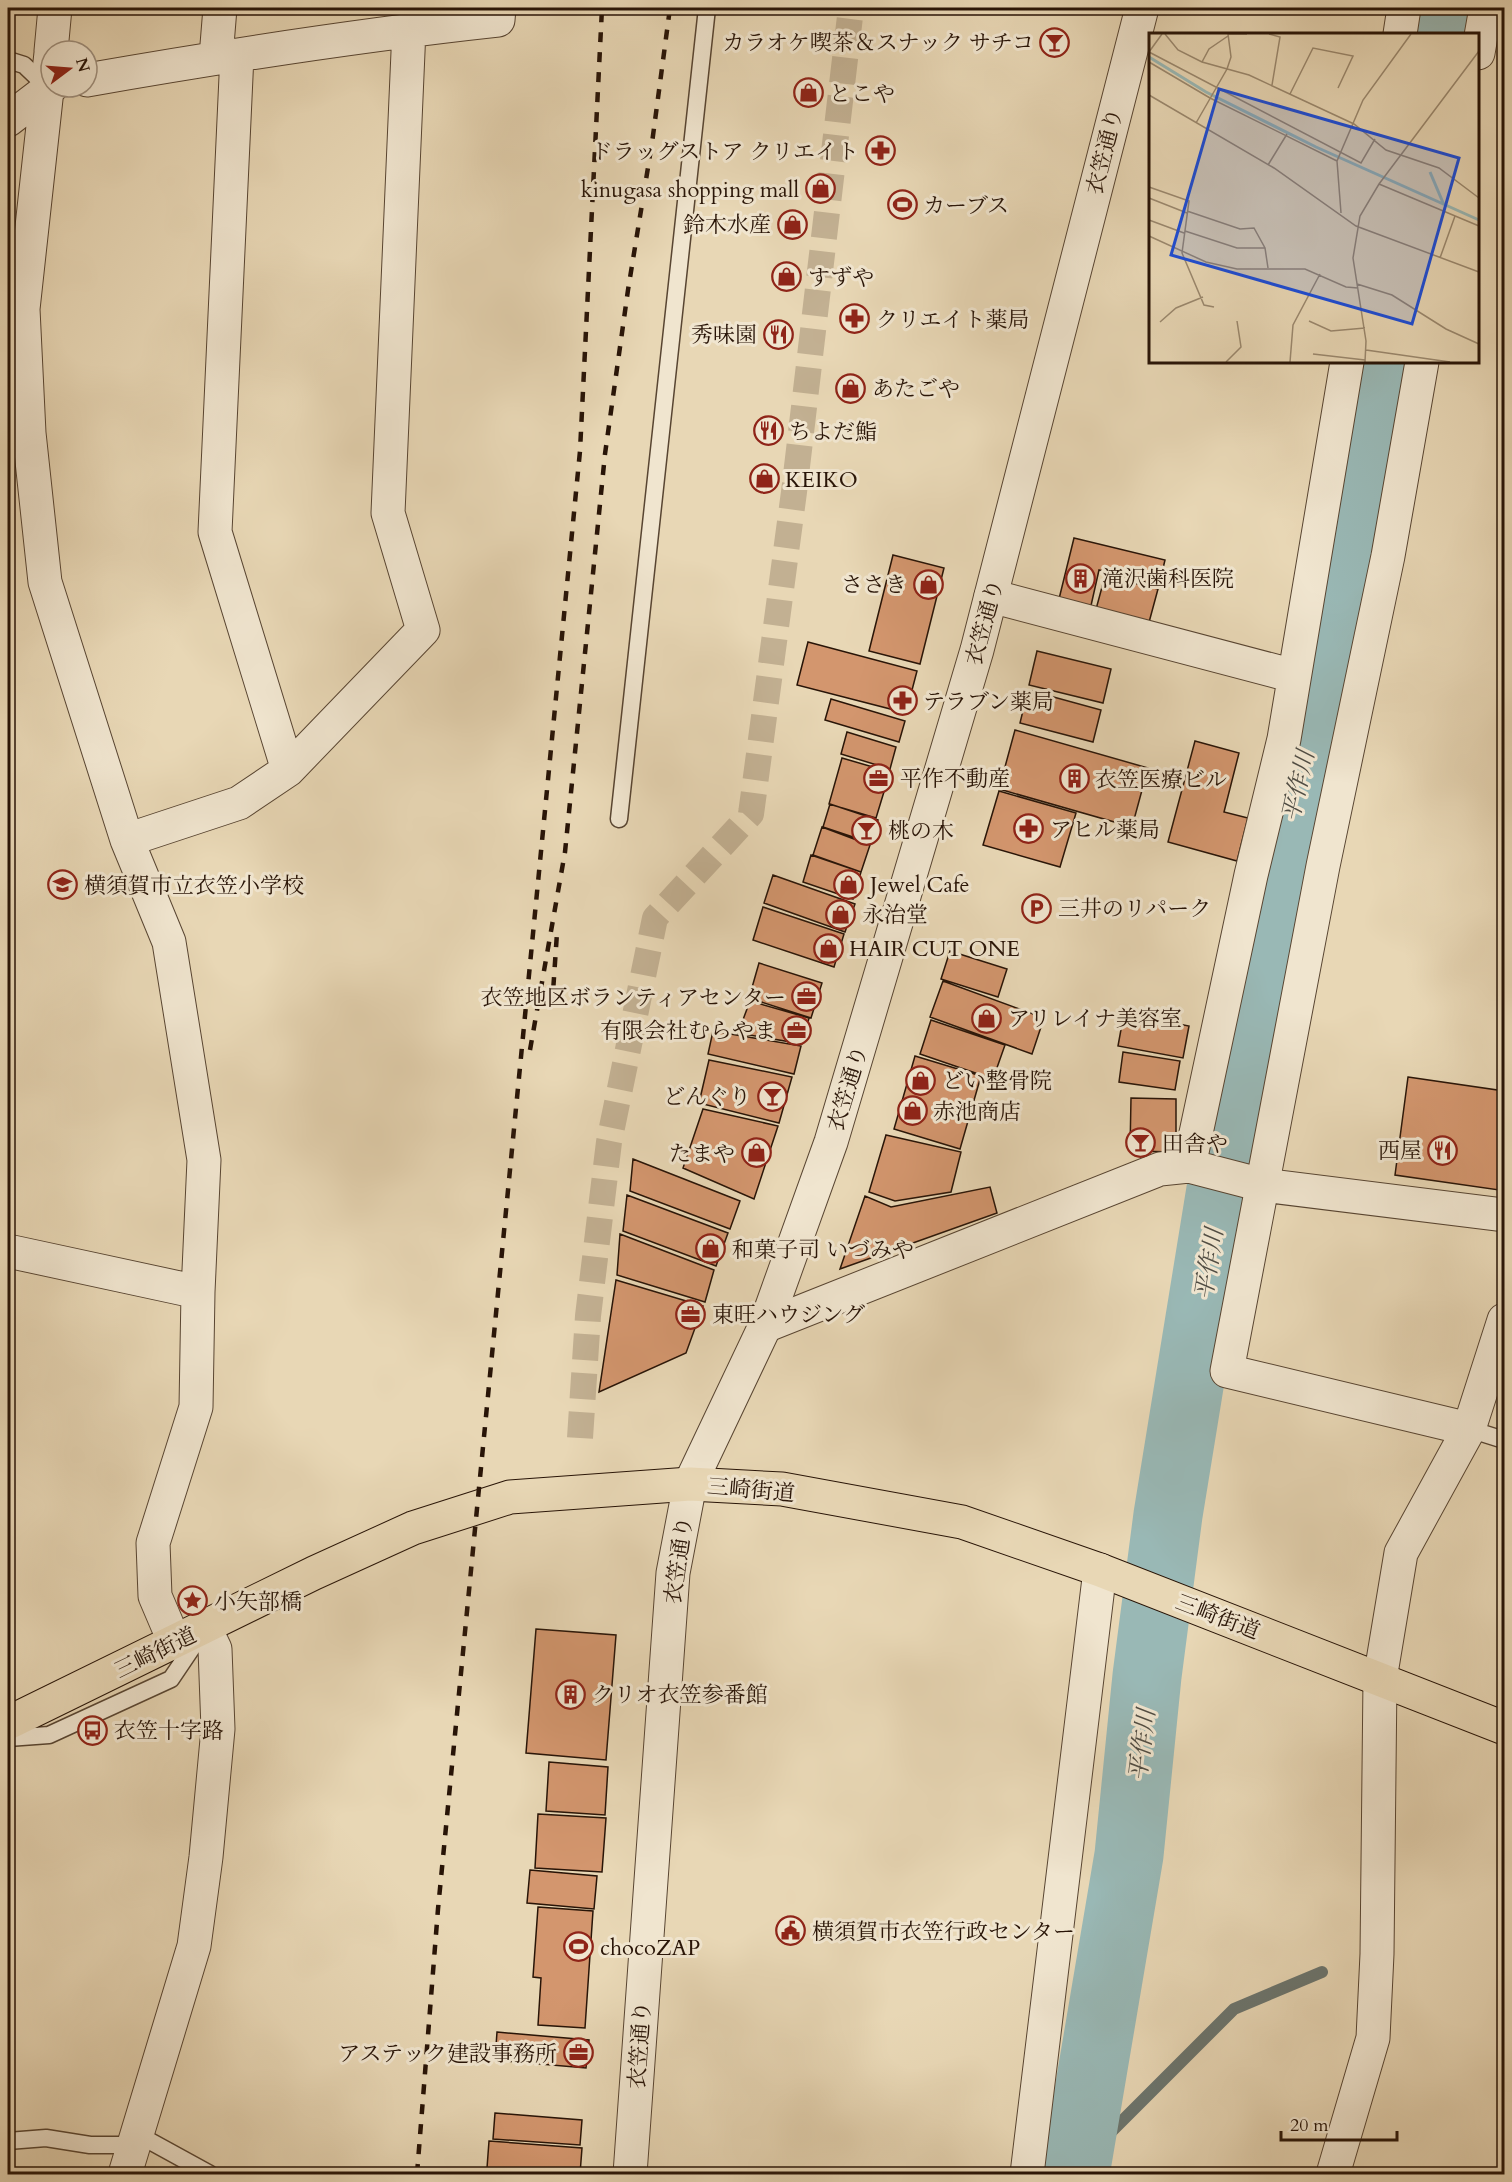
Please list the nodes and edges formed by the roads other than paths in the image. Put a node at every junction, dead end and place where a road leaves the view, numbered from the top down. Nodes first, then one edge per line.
1 (55, 8) edge
2 (220, 8) edge
3 (499, 8) edge
4 (707, 8) edge
5 (1142, 8) edge
6 (1404, 8) edge
7 (1486, 8) edge
8 (400, 23) edge
9 (1400, 33) edge
10 (52, 39) edge
11 (1479, 47) edge
12 (227, 56) junction
13 (8, 60) edge
14 (39, 78) edge
15 (99, 78) edge
16 (39, 96) edge
17 (49, 99) edge
18 (8, 120) edge
19 (1347, 363) edge
20 (1422, 363) edge
21 (991, 596) junction
22 (1294, 676) junction
23 (288, 770) junction
24 (619, 819) dead end
25 (127, 840) junction
26 (1190, 1167) junction
27 (1260, 1184) junction
28 (1504, 1215) edge
29 (8, 1251) edge
30 (198, 1292) junction
31 (1504, 1320) edge
32 (765, 1326) junction
33 (1469, 1429) junction
34 (1504, 1440) edge
35 (690, 1484) junction
36 (1101, 1571) junction
37 (205, 1628) junction
38 (175, 1643) junction
39 (1380, 1678) junction
40 (8, 1723) edge
41 (1504, 1728) edge
42 (8, 1738) edge
43 (8, 2141) edge
44 (132, 2151) edge
45 (210, 2175) edge
46 (630, 2175) edge
47 (1027, 2175) edge
48 (1333, 2175) edge

1 - 10 street
2 - 12 street
3 - 8 street
4 - 24 lane
5 - 21 street, 衣笠通り
6 - 9 street
7 - 11 street
8 - 12 street
8 - 23 street
12 - 15 street
12 - 23 street
13 - 14 lane
16 - 18 street
17 - 25 street
19 - 22 street
20 - 27 street
21 - 22 street
21 - 32 street, 衣笠通り
22 - 26 street
23 - 25 street
25 - 30 street
26 - 27 street
26 - 32 street
27 - 28 street
27 - 33 street
29 - 30 street
30 - 38 street
31 - 33 street
32 - 35 street, 衣笠通り
33 - 34 lane
33 - 39 street
35 - 36 main road, 三崎街道
35 - 37 main road, 三崎街道
35 - 46 street, 衣笠通り
36 - 39 main road, 三崎街道
36 - 47 street
37 - 38 main road, 三崎街道
37 - 42 lane
37 - 44 street
38 - 40 main road, 三崎街道
39 - 41 main road, 三崎街道
39 - 48 street
43 - 44 lane
44 - 45 lane

